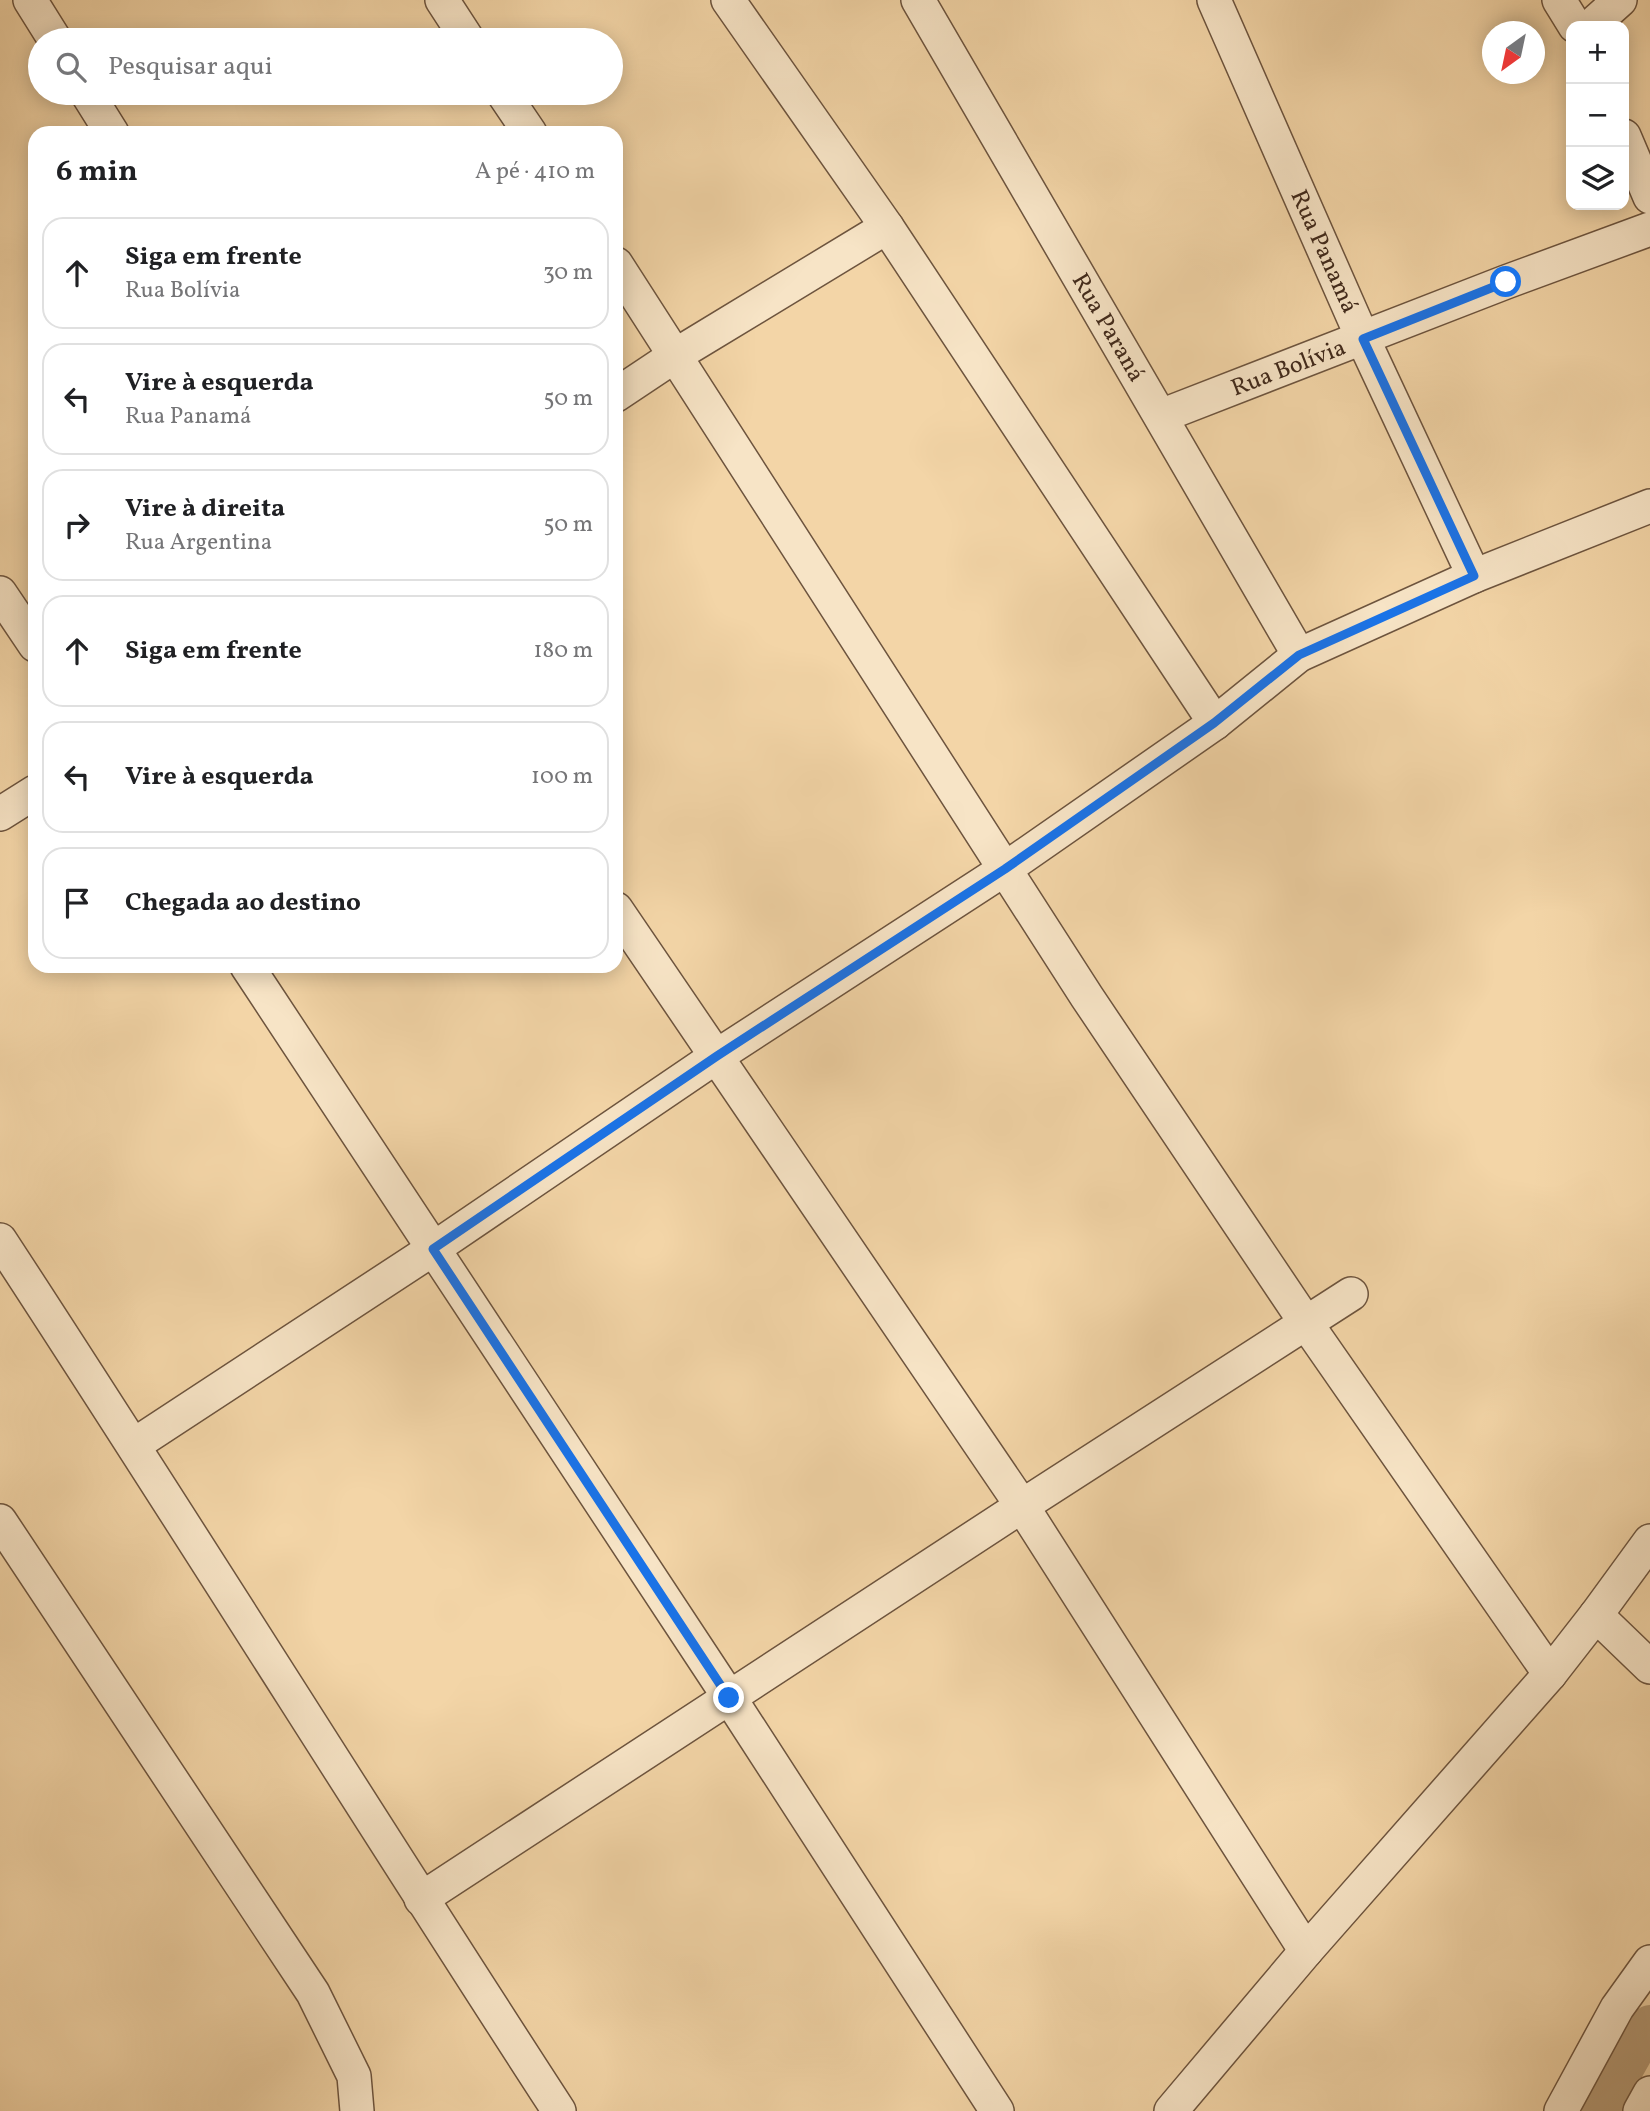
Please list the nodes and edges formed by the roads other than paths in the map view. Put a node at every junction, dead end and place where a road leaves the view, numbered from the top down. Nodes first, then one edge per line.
1 (30, 0) edge
2 (442, 0) edge
3 (728, 0) edge
4 (918, 0) edge
5 (1214, 0) edge
6 (1559, 0) edge
7 (1620, 0) edge
8 (1572, 21) edge
9 (1597, 21) edge
10 (48, 28) edge
11 (460, 28) edge
12 (94, 105) edge
13 (511, 105) edge
14 (108, 126) edge
15 (525, 126) edge
16 (1629, 147) edge
17 (1650, 197) edge
18 (887, 227) junction
19 (1650, 229) edge
20 (623, 275) edge
21 (1363, 339) junction
22 (676, 355) junction
23 (623, 390) edge
24 (1161, 416) junction
25 (1650, 506) edge
26 (1474, 576) junction
27 (0, 593) edge
28 (28, 635) edge
29 (1299, 655) junction
30 (1214, 723) junction
31 (28, 796) edge
32 (0, 814) edge
33 (1005, 869) junction
34 (623, 919) edge
35 (252, 973) edge
36 (717, 1056) junction
37 (0, 1240) edge
38 (433, 1249) junction
39 (1351, 1294) dead end
40 (1306, 1323) junction
41 (134, 1445) junction
42 (1022, 1506) junction
43 (0, 1521) edge
44 (1650, 1541) edge
45 (1596, 1615) junction
46 (1650, 1667) edge
47 (1550, 1674) junction
48 (729, 1698) junction
49 (421, 1899) junction
50 (1306, 1951) junction
51 (1650, 1962) edge
52 (1650, 2093) edge
53 (357, 2111) edge
54 (559, 2111) edge
55 (997, 2111) edge
56 (1171, 2111) edge
57 (1561, 2111) edge
58 (1640, 2111) edge

1 - 10 street
2 - 11 street
3 - 18 street
4 - 24 street, Rua Paraná
5 - 21 street, Rua Panamá
6 - 8 street
7 - 9 street
12 - 14 street
13 - 15 street
16 - 17 street
18 - 22 street
18 - 30 street
19 - 21 street, Rua Bolívia
20 - 22 street
21 - 24 street, Rua Bolívia
21 - 26 street, Rua Panamá
22 - 23 street
22 - 33 street
24 - 29 street, Rua Paraná
25 - 26 street
26 - 29 street
27 - 28 street
29 - 30 street
30 - 33 street
31 - 32 street
33 - 36 street
33 - 40 street
34 - 36 street
35 - 38 street
36 - 38 street
36 - 42 street
37 - 41 street
38 - 41 street
38 - 48 street
39 - 40 street
40 - 42 street
40 - 47 street
41 - 49 street
42 - 48 street
42 - 50 street
43 - 53 street
44 - 45 street
45 - 46 street
45 - 47 street
47 - 50 street
48 - 49 street
48 - 55 street
49 - 54 street
50 - 56 street
51 - 57 street
52 - 58 street

